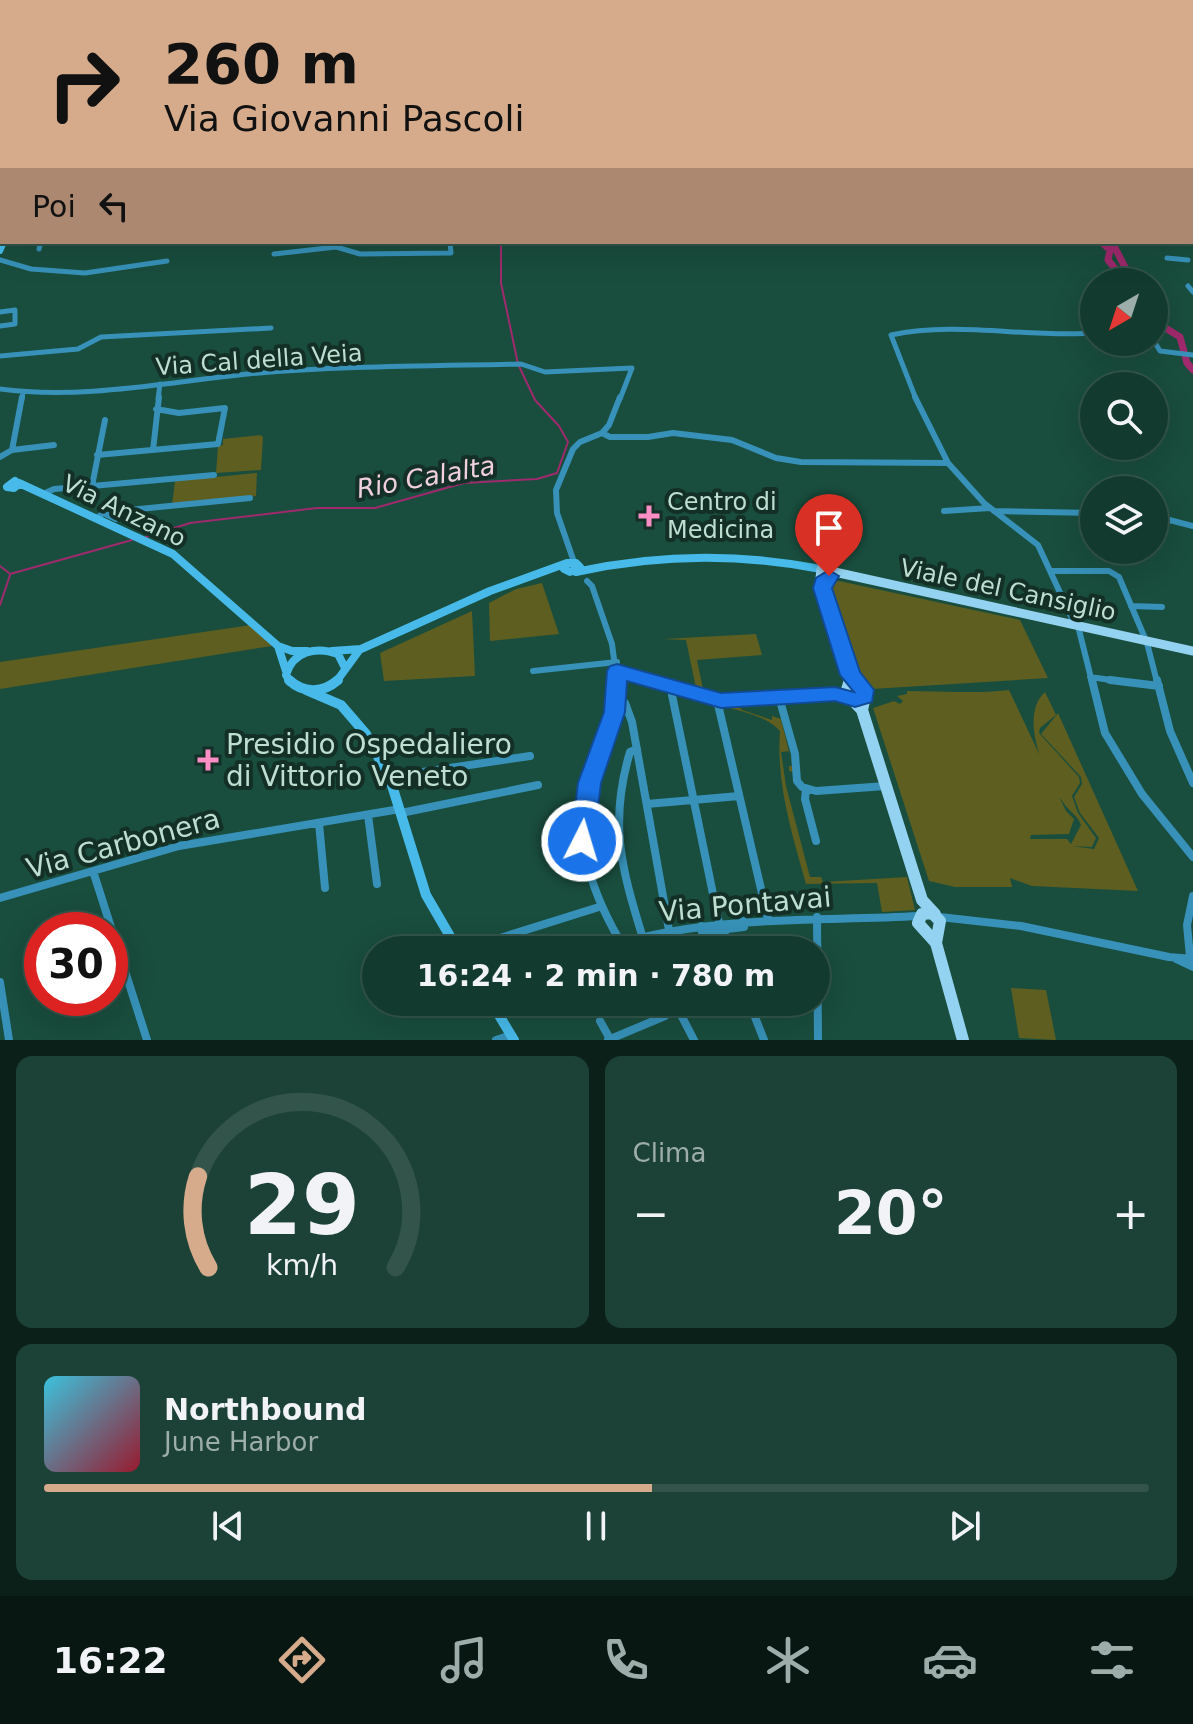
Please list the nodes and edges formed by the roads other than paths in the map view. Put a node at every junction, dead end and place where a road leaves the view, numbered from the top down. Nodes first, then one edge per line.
1 (40, 244) edge
2 (451, 244) edge
3 (39, 249) dead end
4 (274, 254) dead end
5 (1167, 258) dead end
6 (0, 260) edge
7 (167, 261) dead end
8 (1189, 261) edge
9 (1193, 269) edge
10 (1188, 286) dead end
11 (1193, 292) edge
12 (0, 312) edge
13 (0, 326) edge
14 (271, 328) dead end
15 (1080, 334) edge
16 (0, 356) edge
17 (160, 384) junction
18 (0, 389) edge
19 (23, 392) junction
20 (156, 409) junction
21 (105, 420) dead end
22 (602, 433) junction
23 (54, 445) dead end
24 (12, 450) junction
25 (153, 450) junction
26 (97, 455) junction
27 (0, 457) edge
28 (948, 463) junction
29 (214, 475) dead end
30 (8, 484) edge
31 (92, 486) junction
32 (43, 494) junction
33 (250, 498) dead end
34 (992, 510) junction
35 (944, 511) dead end
36 (1080, 513) edge
37 (97, 518) junction
38 (1168, 520) edge
39 (1193, 526) edge
40 (788, 563) junction
41 (571, 565) junction
42 (821, 569) junction
43 (1051, 571) junction
44 (846, 575) junction
45 (587, 581) dead end
46 (822, 585) junction
47 (1131, 606) junction
48 (1162, 607) dead end
49 (1077, 628) junction
50 (1146, 641) junction
51 (278, 646) junction
52 (361, 649) junction
53 (307, 651) junction
54 (332, 651) junction
55 (1193, 651) edge
56 (617, 666) junction
57 (345, 668) junction
58 (286, 671) junction
59 (533, 671) dead end
60 (851, 676) junction
61 (1090, 677) junction
62 (339, 680) junction
63 (1159, 686) junction
64 (674, 689) junction
65 (306, 690) junction
66 (864, 691) junction
67 (846, 694) junction
68 (617, 695) junction
69 (779, 697) junction
70 (717, 700) junction
71 (341, 705) junction
72 (862, 710) junction
73 (637, 749) junction
74 (530, 756) dead end
75 (389, 777) junction
76 (1193, 783) edge
77 (538, 785) dead end
78 (886, 786) junction
79 (806, 789) junction
80 (739, 796) junction
81 (693, 800) junction
82 (647, 804) junction
83 (401, 811) junction
84 (368, 815) junction
85 (319, 823) junction
86 (816, 841) dead end
87 (1180, 841) junction
88 (1193, 847) edge
89 (1193, 857) edge
90 (93, 871) junction
91 (377, 884) dead end
92 (325, 888) dead end
93 (1193, 896) edge
94 (0, 898) edge
95 (599, 907) junction
96 (817, 917) junction
97 (768, 919) junction
98 (930, 924) junction
99 (721, 926) junction
100 (669, 930) junction
101 (642, 935) junction
102 (451, 936) edge
103 (505, 936) edge
104 (617, 936) edge
105 (638, 936) edge
106 (725, 936) edge
107 (1189, 961) edge
108 (0, 982) edge
109 (665, 1016) dead end
110 (682, 1016) edge
111 (755, 1016) edge
112 (500, 1017) edge
113 (600, 1021) dead end
114 (512, 1037) edge
115 (9, 1040) edge
116 (147, 1040) edge
117 (496, 1040) edge
118 (609, 1040) edge
119 (694, 1040) edge
120 (764, 1040) edge
121 (818, 1040) edge
122 (963, 1040) edge

1 - 3 street
2 - 4 street
5 - 8 street
6 - 7 street
8 - 9 street
10 - 11 street
12 - 13 street
14 - 16 street
15 - 28 street
17 - 19 street, Via Cal della Veia
17 - 20 street
17 - 22 street, Via Cal della Veia
18 - 19 street, Via Cal della Veia
19 - 24 street
20 - 25 street
20 - 25 street
21 - 26 street
22 - 28 street
22 - 41 street
23 - 24 street
24 - 27 street
25 - 26 street
26 - 31 street
28 - 34 street
29 - 31 street
30 - 32 main road, Via Anzano
31 - 32 street
32 - 37 main road, Via Anzano
33 - 37 street
34 - 35 street
34 - 36 street
34 - 43 street
37 - 51 main road, Via Anzano
38 - 39 street
40 - 41 main road, Viale del Cansiglio
40 - 42 main road, Viale del Cansiglio
40 - 46 main road
41 - 52 main road, Viale del Cansiglio
42 - 44 main road, Viale del Cansiglio
42 - 46 main road
43 - 47 street
43 - 49 street
44 - 46 main road
44 - 49 main road, Viale del Cansiglio
45 - 56 street
46 - 60 main road
47 - 48 street
47 - 50 street
49 - 50 main road, Viale del Cansiglio
49 - 61 street
50 - 55 main road, Viale del Cansiglio
50 - 63 street
51 - 53 main road
51 - 58 main road
52 - 54 main road, Viale del Cansiglio
52 - 57 main road, Viale del Cansiglio
53 - 54 main road
53 - 58 main road
54 - 57 main road
56 - 59 street
56 - 64 street
56 - 68 street
57 - 62 main road
58 - 65 main road
60 - 66 main road
60 - 67 main road
61 - 63 street
61 - 87 street
62 - 65 main road
62 - 71 main road
63 - 76 street
64 - 70 street
64 - 81 street
65 - 71 main road
66 - 67 main road
66 - 72 main road
67 - 69 street
67 - 72 main road
68 - 73 street
68 - 95 street
69 - 70 street
69 - 79 street
70 - 80 street
71 - 75 main road
72 - 78 main road
73 - 82 street
73 - 101 street
74 - 75 street
75 - 83 main road
77 - 83 street, Via Carbonera
78 - 79 street
78 - 98 main road
79 - 86 street
80 - 81 street
80 - 97 street
81 - 82 street
81 - 99 street
82 - 100 street
83 - 84 street, Via Carbonera
83 - 102 main road
84 - 85 street, Via Carbonera
84 - 91 street
85 - 90 street, Via Carbonera
85 - 92 street
87 - 88 street
87 - 89 street
90 - 94 street, Via Carbonera
90 - 116 street
93 - 107 street
95 - 103 street
95 - 104 street
96 - 97 street, Via Pontavai
96 - 98 street, Via Pontavai
96 - 121 street
97 - 99 street, Via Pontavai
98 - 107 street
98 - 122 main road
99 - 100 street, Via Pontavai
99 - 106 street
100 - 101 street, Via Pontavai
101 - 105 street, Via Pontavai
108 - 115 street
109 - 118 street
110 - 119 street
111 - 120 street
112 - 114 main road
113 - 118 street
114 - 117 street

